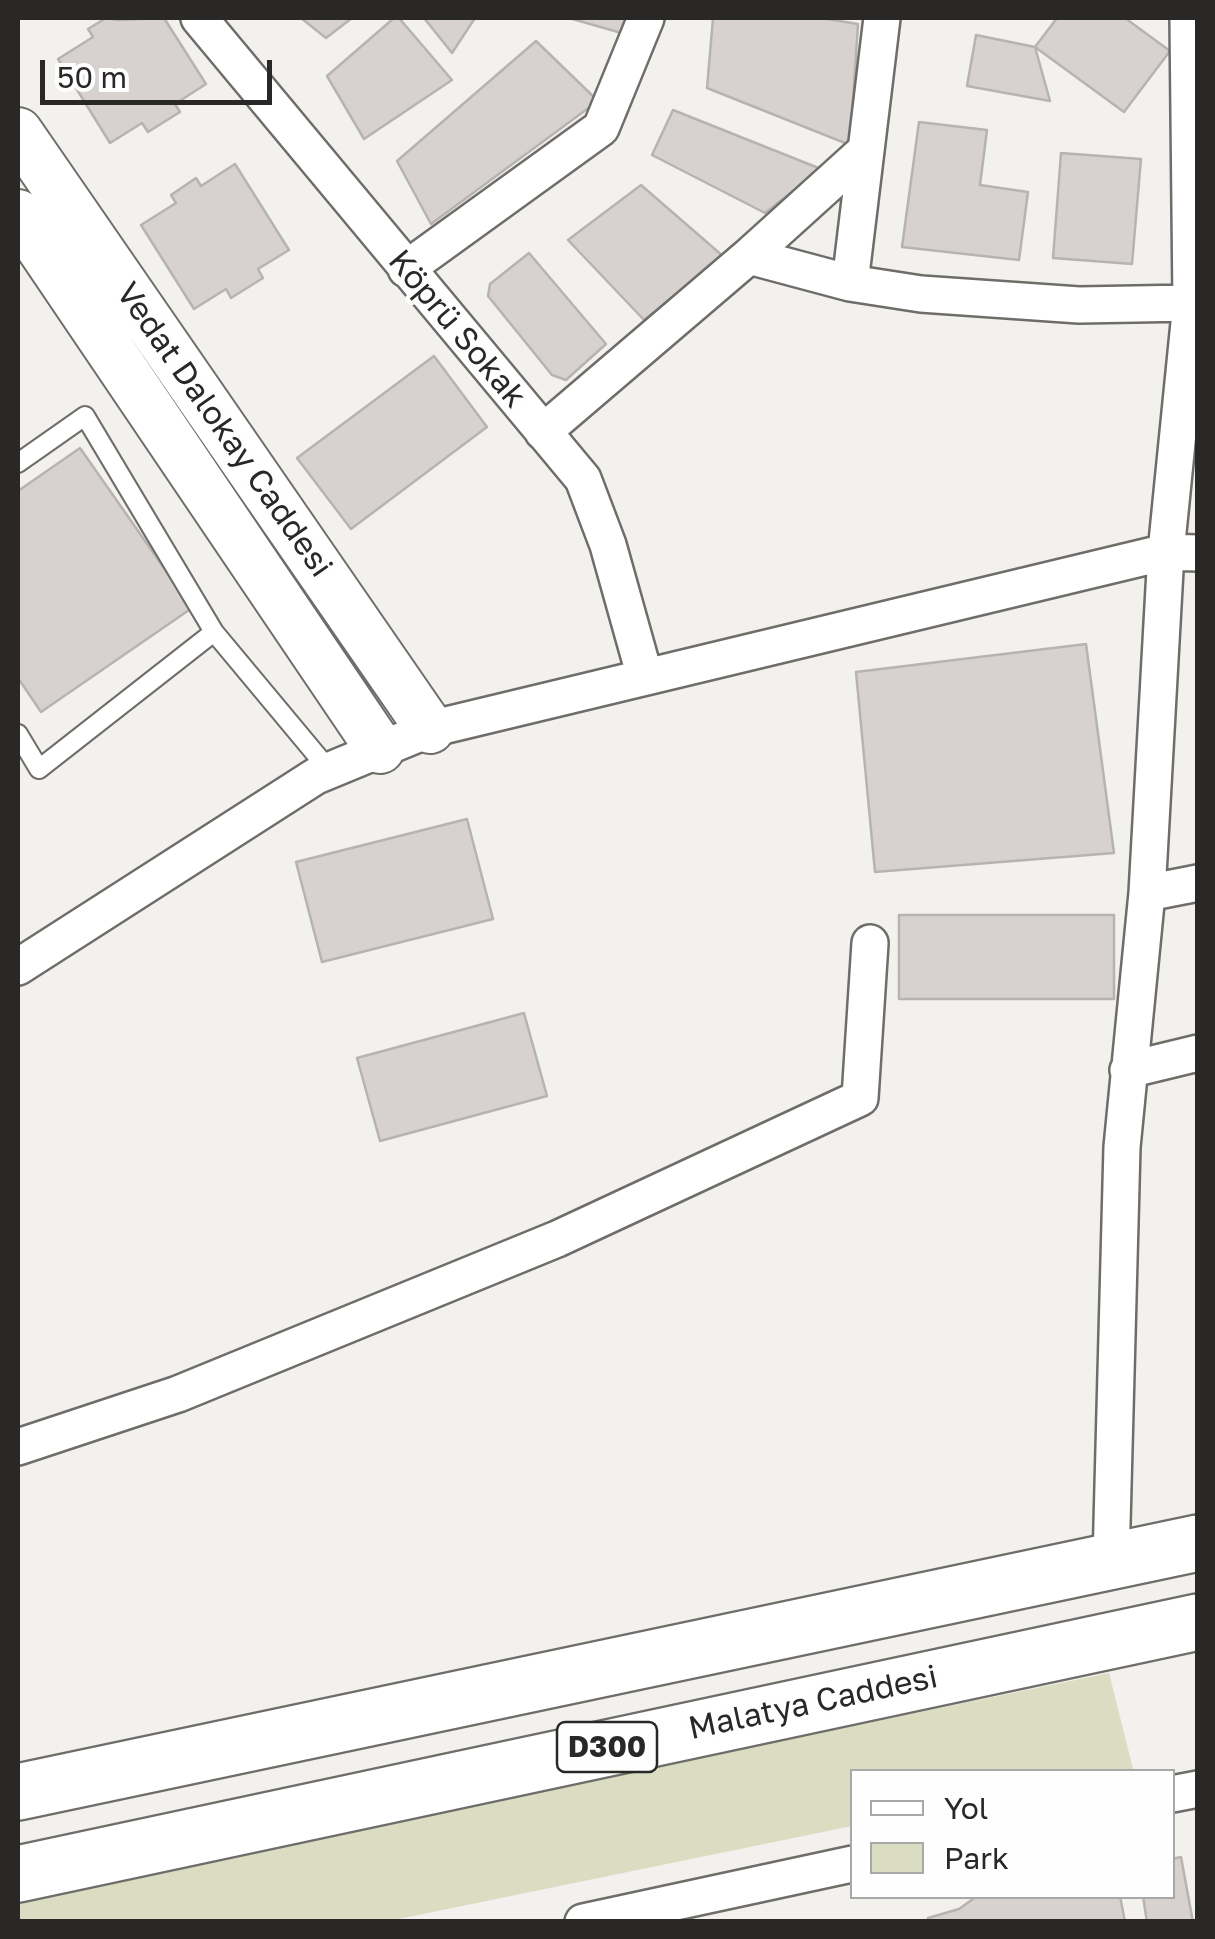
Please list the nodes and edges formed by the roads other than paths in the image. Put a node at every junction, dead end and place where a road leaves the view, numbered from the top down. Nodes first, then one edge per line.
1 (200, 18) edge
2 (646, 18) edge
3 (882, 18) edge
4 (1188, 18) edge
5 (18, 132) edge
6 (866, 150) junction
7 (1194, 190) edge
8 (23, 232) edge
9 (749, 256) junction
10 (406, 269) junction
11 (850, 283) junction
12 (1191, 303) junction
13 (543, 432) junction
14 (18, 463) edge
15 (1182, 552) edge
16 (214, 632) junction
17 (645, 677) junction
18 (430, 729) junction
19 (18, 734) edge
20 (380, 749) junction
21 (329, 770) junction
22 (1198, 883) edge
23 (1147, 892) junction
24 (870, 943) dead end
25 (18, 966) edge
26 (1198, 1053) edge
27 (1128, 1070) junction
28 (18, 1446) edge
29 (1198, 1543) edge
30 (1111, 1561) junction
31 (1198, 1595) edge
32 (1198, 1622) edge
33 (1120, 1638) junction
34 (18, 1792) edge
35 (850, 1864) edge
36 (18, 1874) edge
37 (583, 1922) edge

1 - 10 street, Köprü Sokak
2 - 10 street
3 - 6 street
4 - 7 street
5 - 18 main road, Vedat Dalokay Caddesi
6 - 9 street
6 - 11 street
7 - 12 street
8 - 20 main road, Vedat Dalokay Caddesi
9 - 11 street
9 - 13 street
10 - 13 street, Köprü Sokak
11 - 12 street
12 - 15 street
13 - 17 street, Köprü Sokak
14 - 16 lane
15 - 17 street
15 - 23 street
16 - 19 lane
16 - 21 lane
17 - 18 street
18 - 20 street
20 - 21 street
21 - 25 street
22 - 23 street
23 - 27 street
24 - 28 street
26 - 27 street
27 - 30 street
29 - 30 highway, D300
30 - 34 highway, D300
31 - 33 highway
32 - 33 highway, Malatya Caddesi / D300
33 - 36 highway, Malatya Caddesi / D300
35 - 37 street

